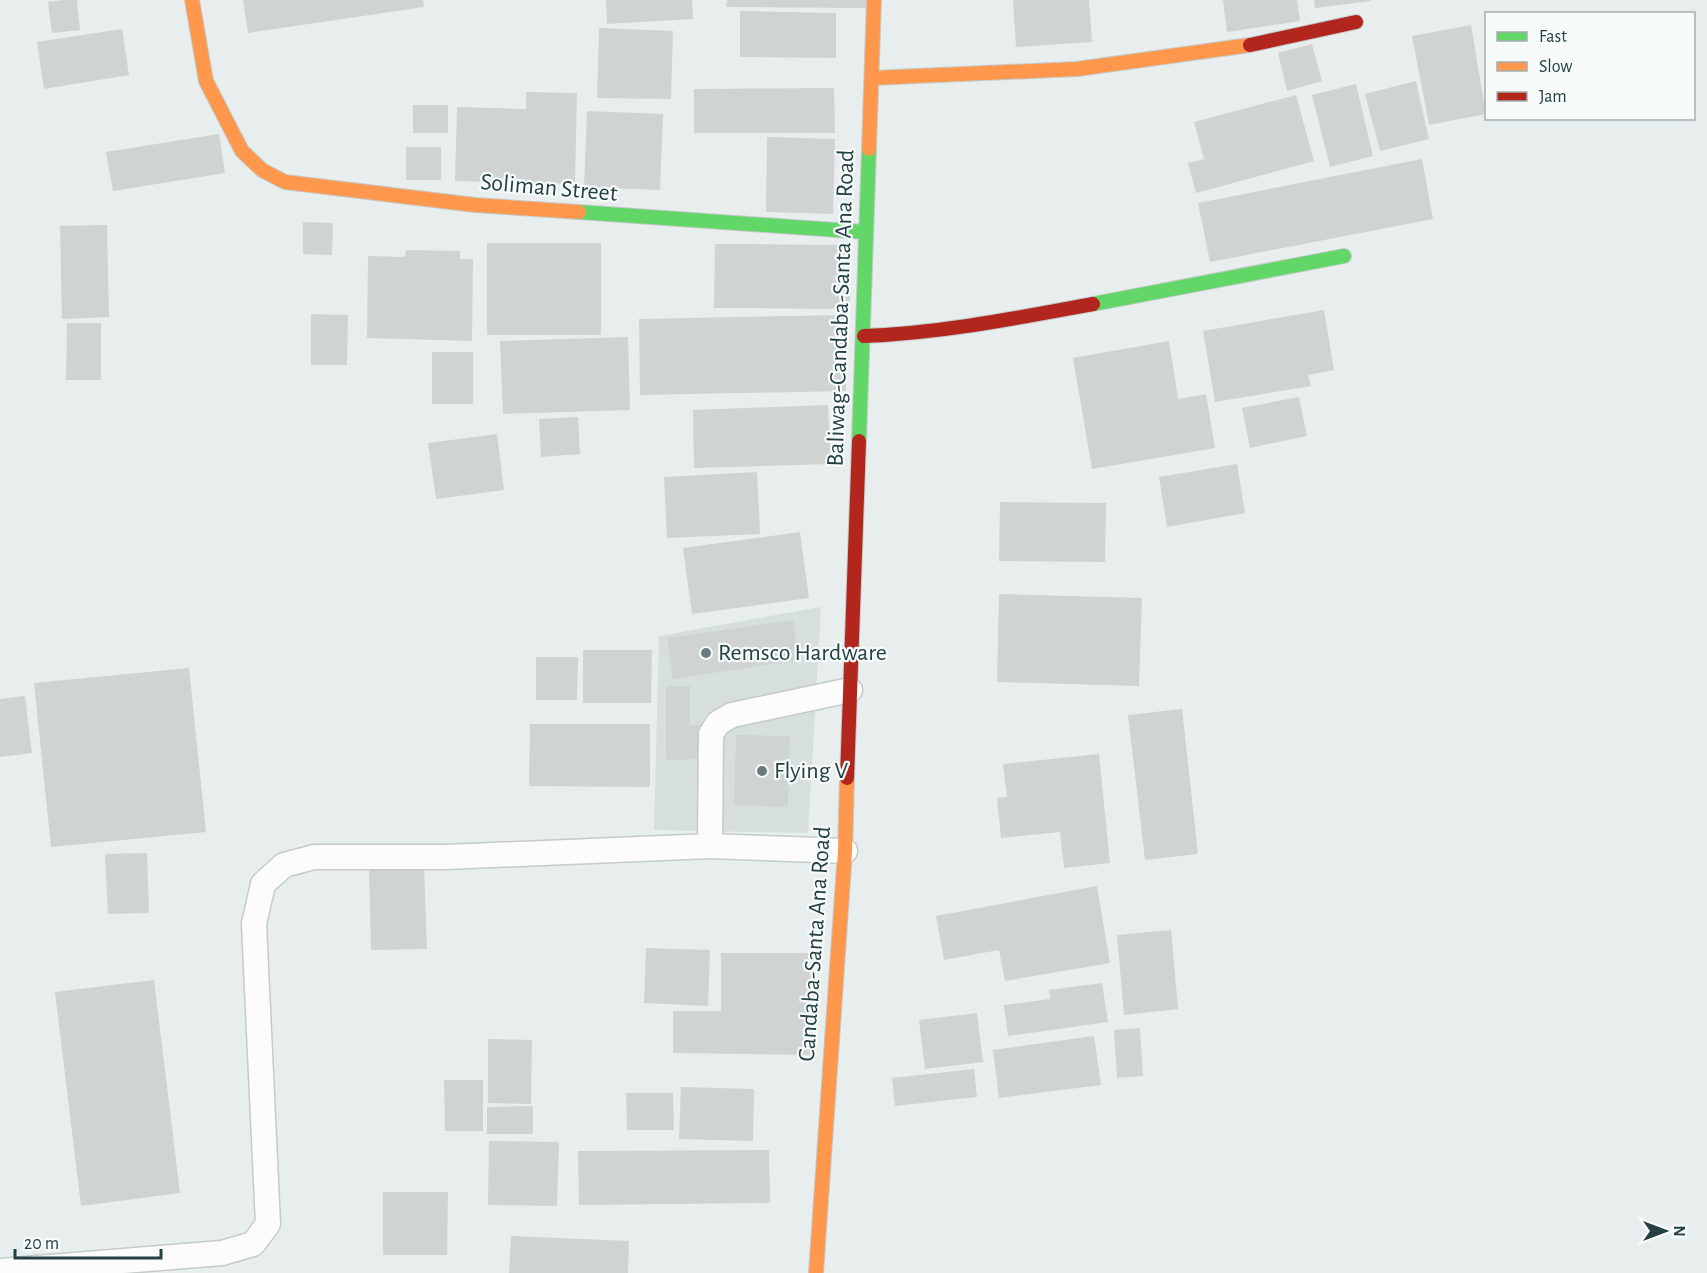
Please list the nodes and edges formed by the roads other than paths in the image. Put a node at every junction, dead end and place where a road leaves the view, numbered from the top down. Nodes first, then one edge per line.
1 (192, 0) edge
2 (874, 0) edge
3 (1356, 22) dead end
4 (872, 78) junction
5 (865, 232) junction
6 (1344, 256) dead end
7 (864, 336) junction
8 (854, 618) joint
9 (850, 690) junction
10 (710, 846) junction
11 (845, 851) junction
12 (0, 1271) edge
13 (816, 1273) edge

1 - 5 street, Soliman Street
2 - 4 street, Baliwag-Candaba-Santa Ana Road
3 - 4 street
4 - 5 street, Baliwag-Candaba-Santa Ana Road
5 - 7 street, Baliwag-Candaba-Santa Ana Road
6 - 7 street
7 - 8 street, Baliwag-Candaba-Santa Ana Road
8 - 9 street, Candaba-Santa Ana Road
9 - 10 lane
9 - 11 street, Candaba-Santa Ana Road
10 - 11 lane
10 - 12 lane
11 - 13 street, Candaba-Santa Ana Road

